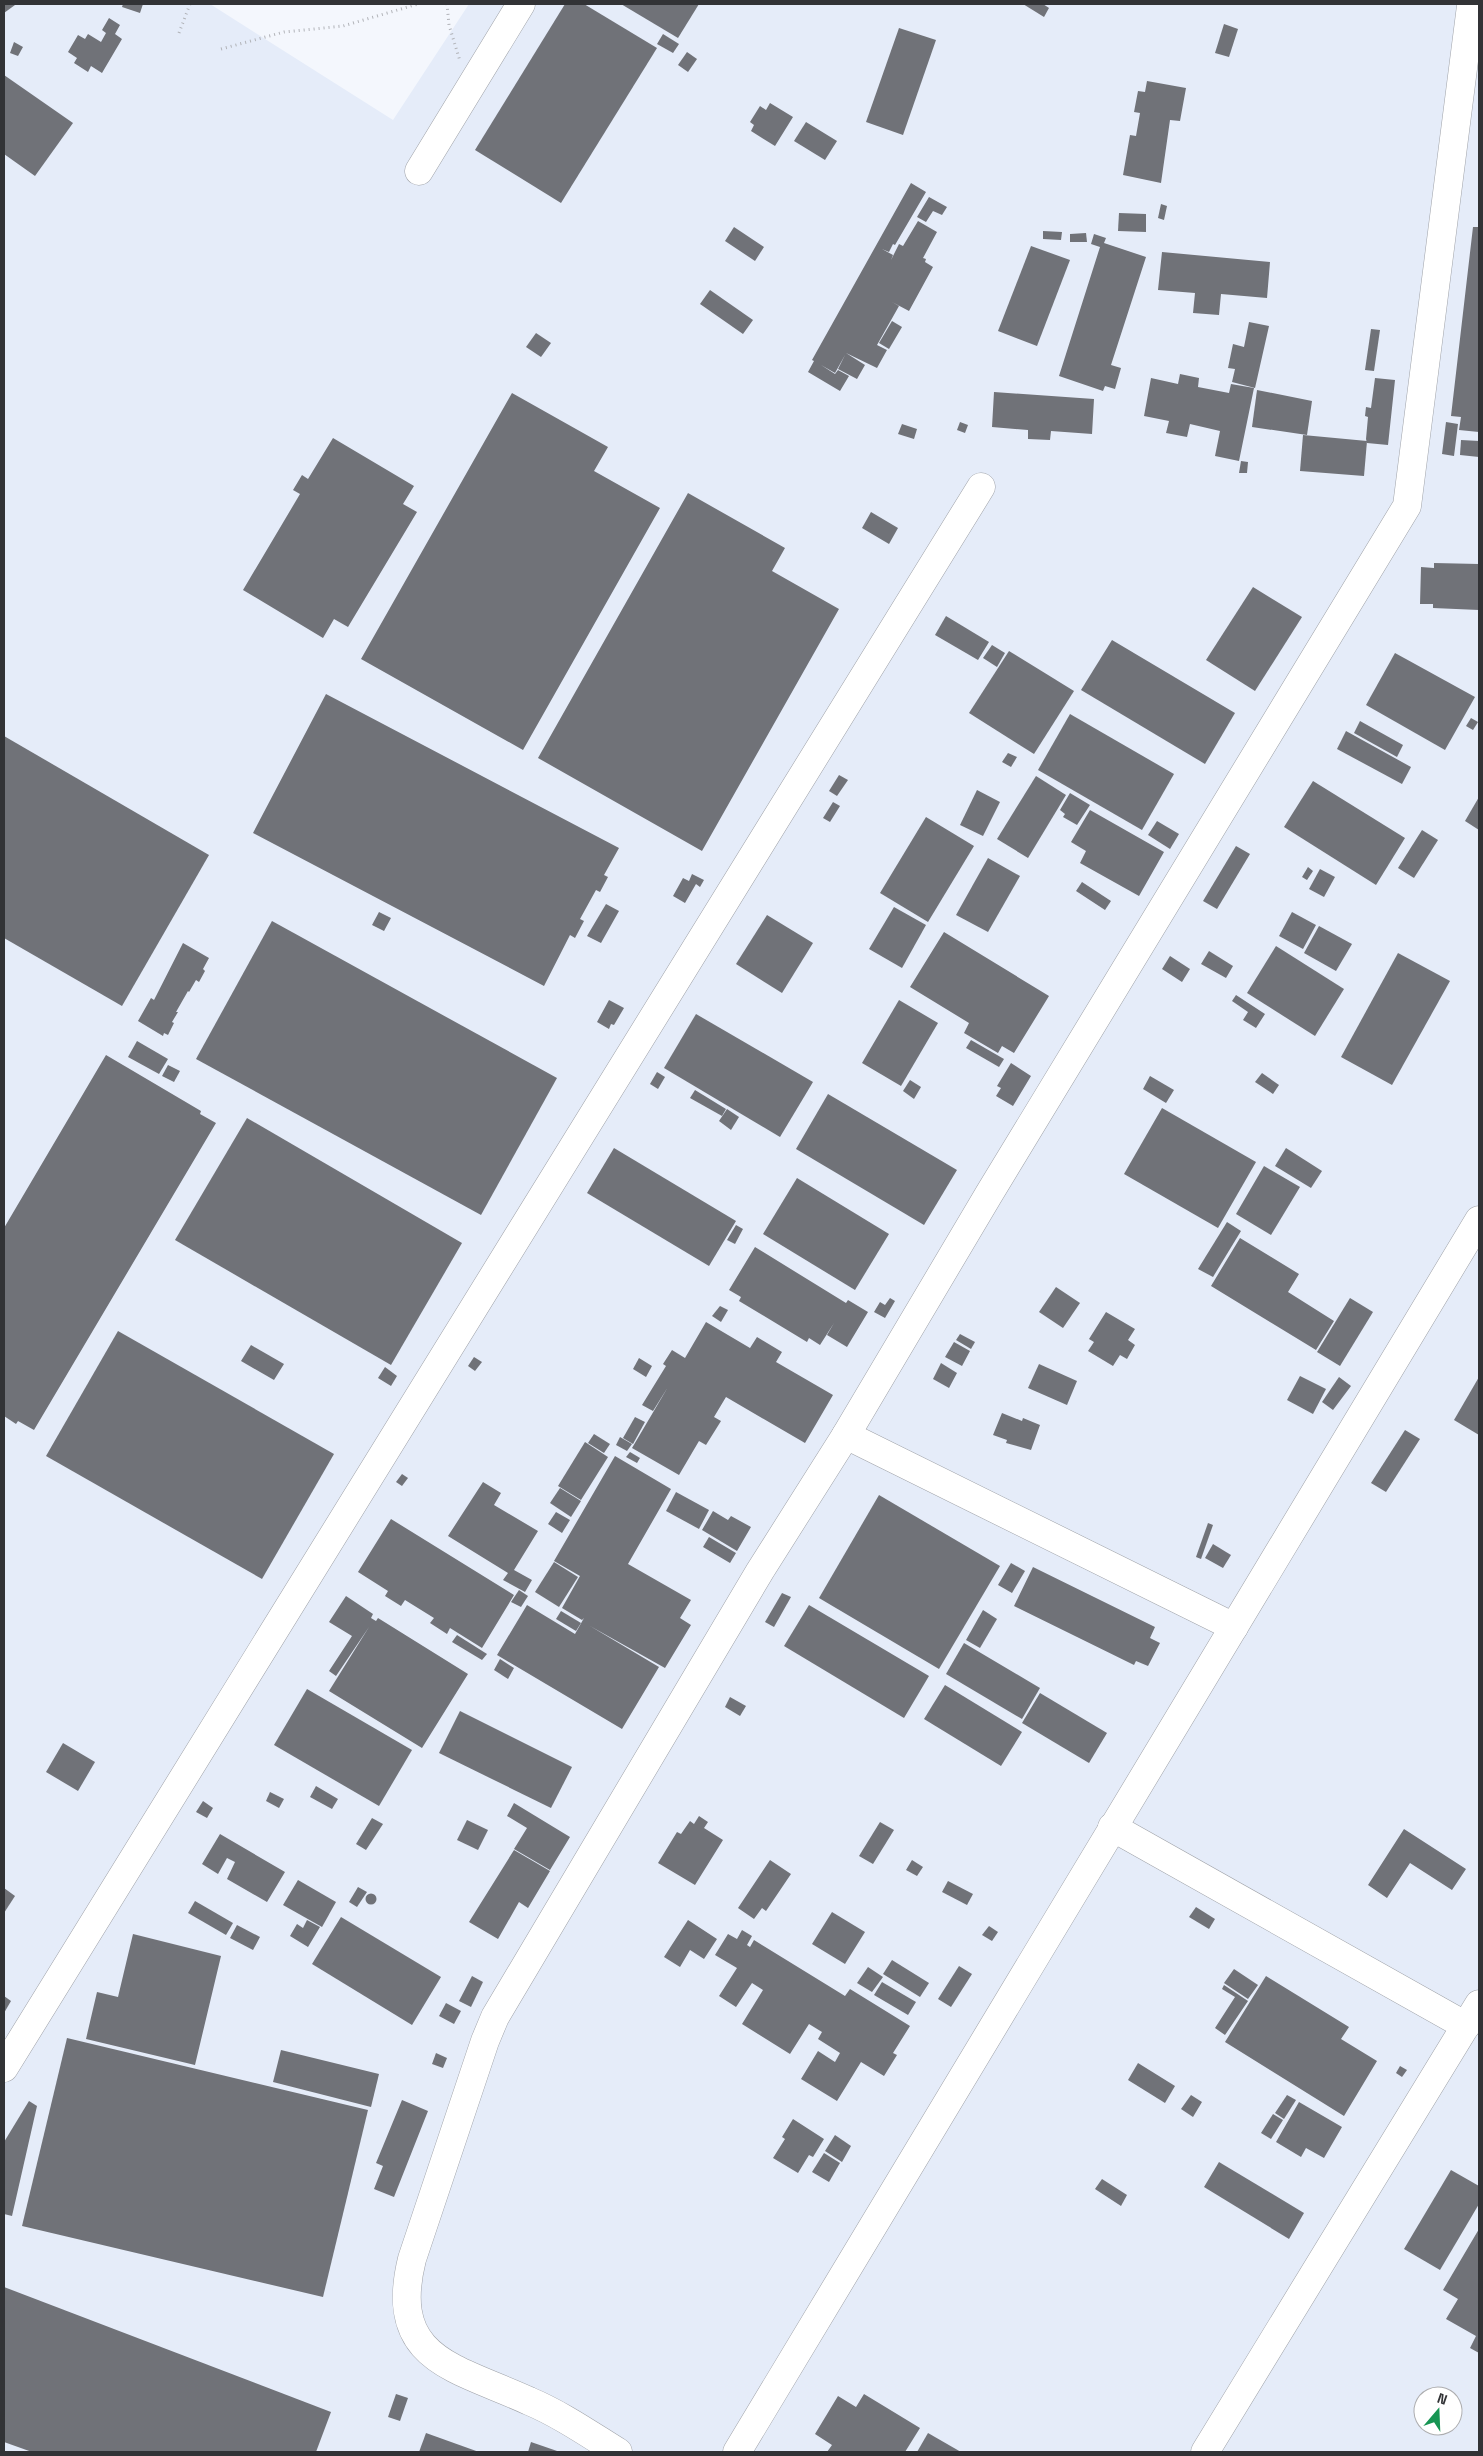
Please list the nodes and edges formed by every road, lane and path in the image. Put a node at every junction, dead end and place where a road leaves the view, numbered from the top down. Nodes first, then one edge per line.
1 (190, 4) edge
2 (418, 4) edge
3 (448, 4) edge
4 (521, 4) edge
5 (1468, 6) edge
6 (179, 33) dead end
7 (221, 49) dead end
8 (472, 85) junction
9 (419, 170) dead end
10 (981, 487) dead end
11 (1479, 1220) edge
12 (846, 1435) junction
13 (1234, 1627) junction
14 (1112, 1827) junction
15 (1473, 2015) edge
16 (4, 2068) edge
17 (618, 2452) edge
18 (737, 2452) edge
19 (1205, 2452) edge

1 - 6 path
2 - 7 path
3 - 8 path
4 - 8 street
5 - 12 street
8 - 9 street
10 - 16 street
11 - 13 street
12 - 13 street
12 - 17 street
13 - 14 street
14 - 15 street
14 - 18 street
15 - 19 street

